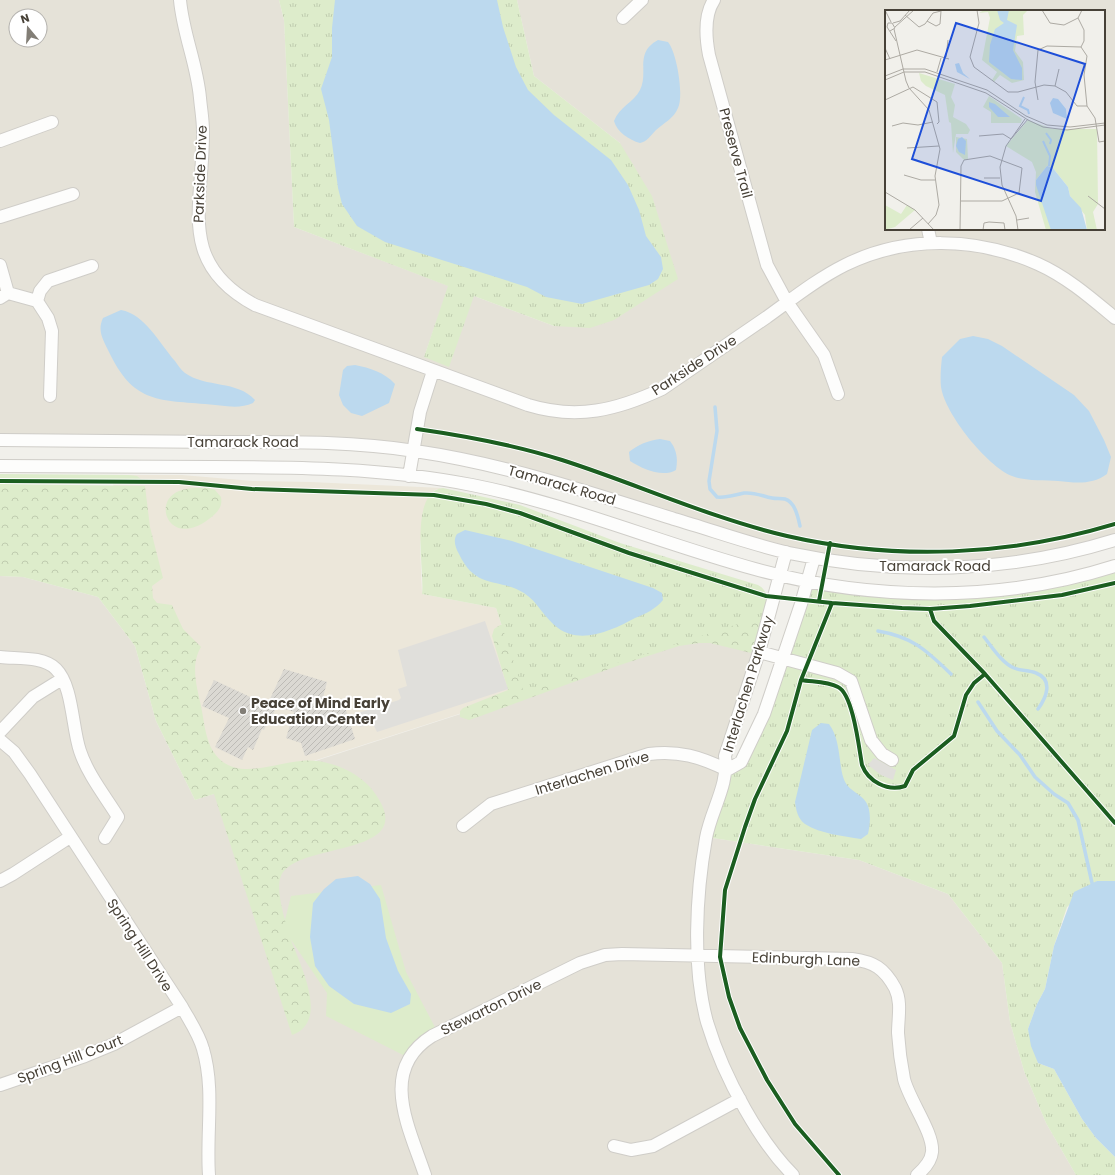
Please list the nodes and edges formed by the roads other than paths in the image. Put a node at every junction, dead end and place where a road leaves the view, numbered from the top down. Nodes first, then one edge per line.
1 (180, 0) edge
2 (642, 0) edge
3 (710, 1) edge
4 (623, 18) dead end
5 (52, 122) dead end
6 (0, 141) edge
7 (73, 194) dead end
8 (0, 217) edge
9 (928, 230) edge
10 (931, 243) junction
11 (0, 265) edge
12 (92, 266) dead end
13 (4, 295) edge
14 (37, 301) junction
15 (787, 302) junction
16 (1115, 318) edge
17 (433, 371) junction
18 (838, 394) dead end
19 (50, 396) dead end
20 (0, 440) edge
21 (413, 451) junction
22 (0, 466) edge
23 (409, 476) junction
24 (1115, 540) edge
25 (786, 552) junction
26 (814, 558) junction
27 (1115, 566) edge
28 (780, 575) junction
29 (807, 582) junction
30 (758, 652) junction
31 (0, 657) edge
32 (784, 660) junction
33 (62, 679) junction
34 (0, 732) edge
35 (0, 740) edge
36 (892, 760) dead end
37 (727, 770) junction
38 (463, 826) dead end
39 (70, 837) junction
40 (105, 838) dead end
41 (0, 881) edge
42 (698, 956) junction
43 (182, 1007) junction
44 (0, 1085) edge
45 (740, 1099) junction
46 (614, 1146) dead end
47 (209, 1175) edge
48 (425, 1175) edge
49 (793, 1175) edge
50 (917, 1175) edge

1 - 17 street, Parkside Drive
2 - 4 street
3 - 15 street, Preserve Trail
5 - 6 street
7 - 8 street
9 - 10 street
10 - 15 street, Parkside Drive
10 - 16 street, Parkside Drive
11 - 13 street
12 - 14 street
13 - 14 street
14 - 19 street
15 - 17 street, Parkside Drive
15 - 18 street
17 - 21 street
20 - 21 street, Tamarack Road
21 - 23 street
21 - 25 street, Tamarack Road
22 - 23 street, Tamarack Road
23 - 28 street, Tamarack Road
24 - 26 street, Tamarack Road
25 - 26 street, Tamarack Road
25 - 28 street, Interlachen Parkway
26 - 29 street, Interlachen Parkway
27 - 29 street, Tamarack Road
28 - 29 street, Tamarack Road
28 - 30 street, Interlachen Parkway
29 - 32 street, Interlachen Parkway
30 - 32 street
30 - 37 street, Interlachen Parkway
31 - 33 street
32 - 36 street
32 - 37 street, Interlachen Parkway
33 - 34 street
33 - 40 street
35 - 39 street, Spring Hill Drive
37 - 38 street, Interlachen Drive
37 - 42 street, Interlachen Parkway
39 - 41 street
39 - 43 street, Spring Hill Drive
42 - 45 street, Interlachen Parkway
42 - 48 street, Stewarton Drive
42 - 50 street, Edinburgh Lane
43 - 44 street, Spring Hill Court
43 - 47 street, Spring Hill Drive
45 - 46 street
45 - 49 street, Interlachen Parkway

